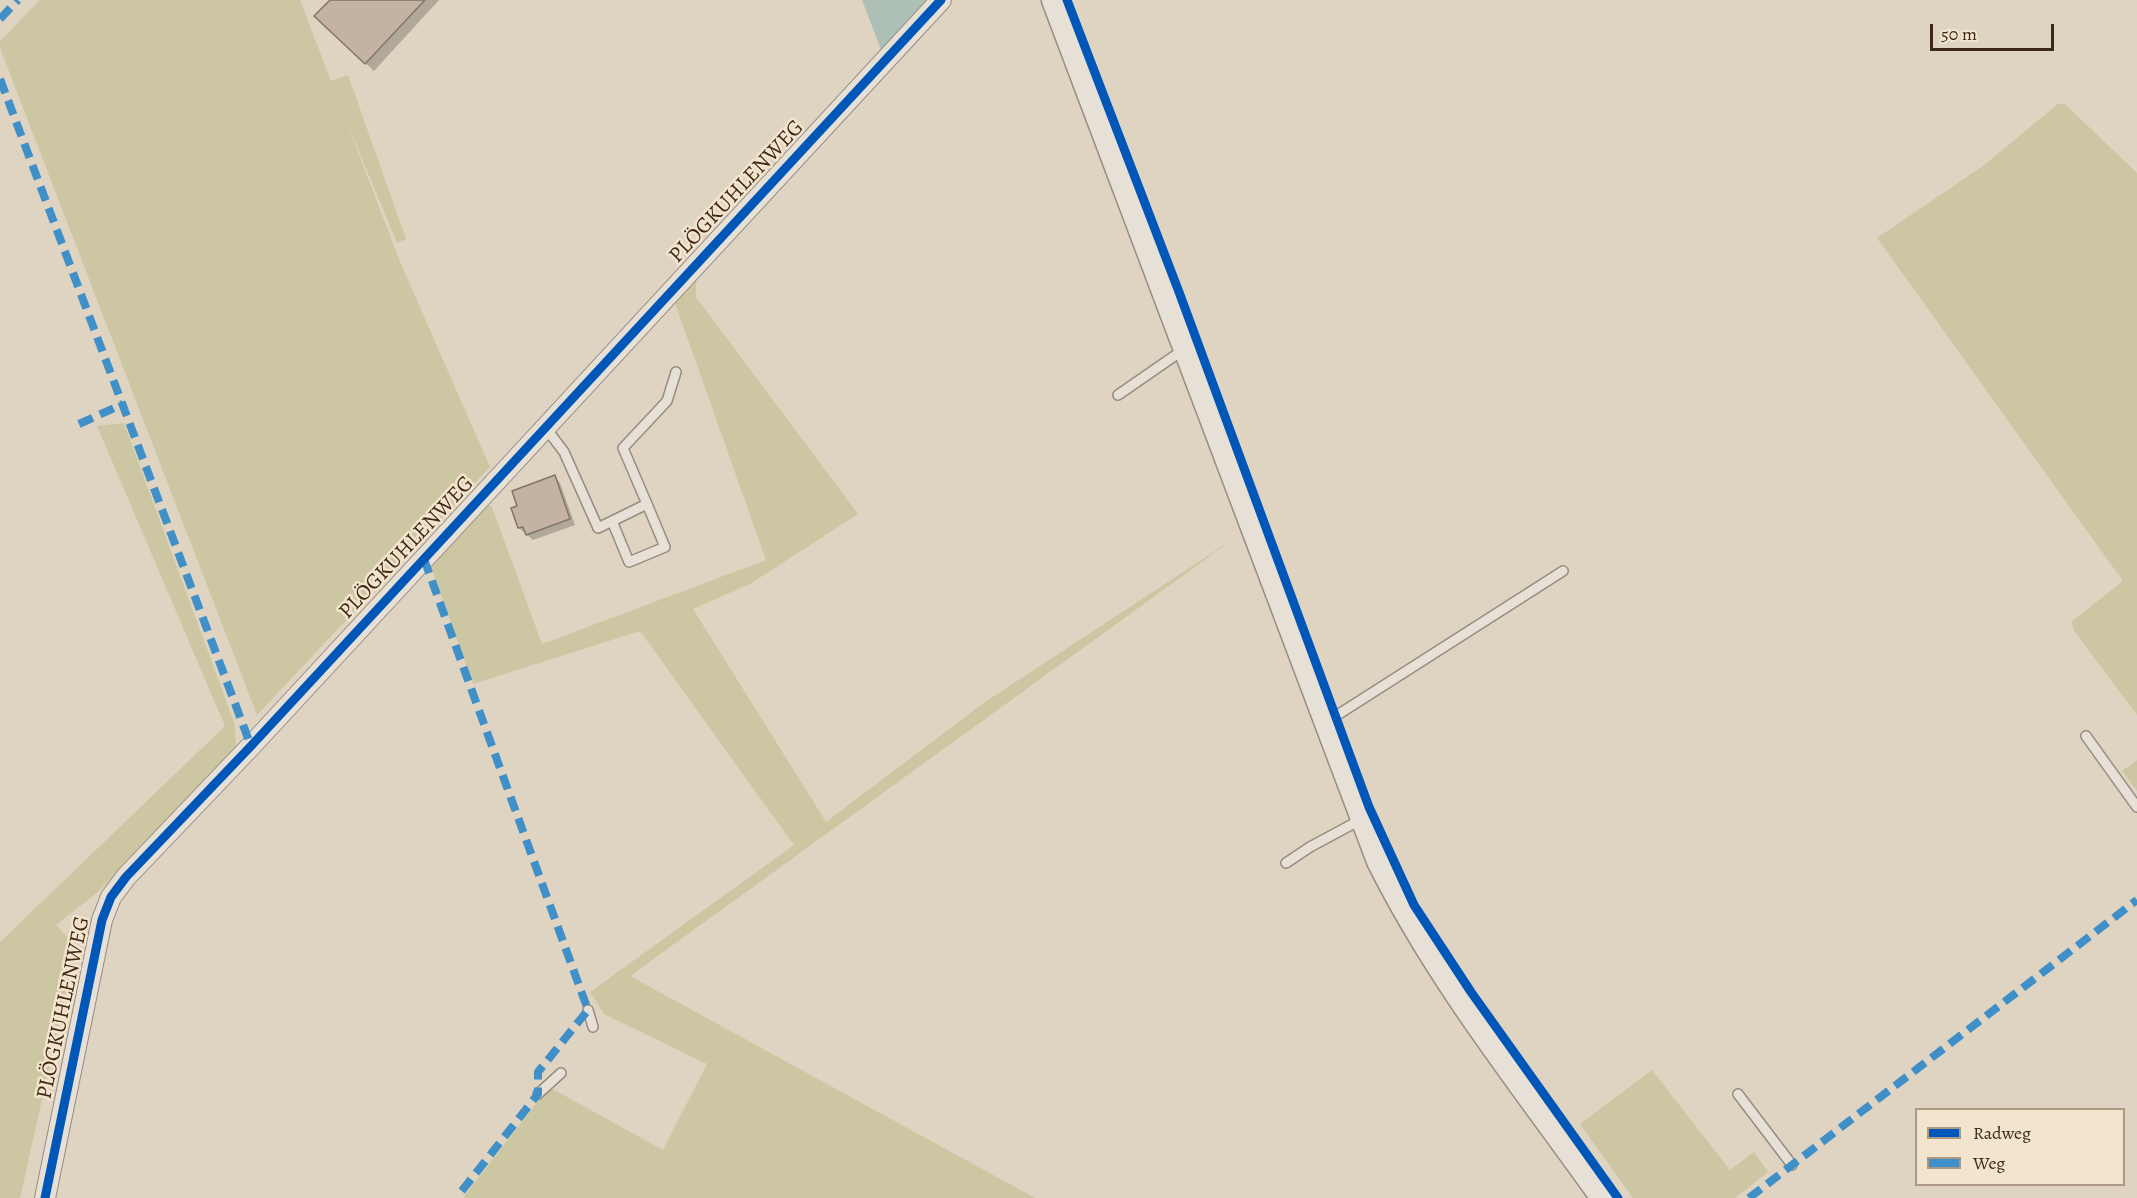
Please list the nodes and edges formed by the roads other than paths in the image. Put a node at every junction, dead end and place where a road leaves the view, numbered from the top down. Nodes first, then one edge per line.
1 (942, 0) edge
2 (1054, 0) edge
3 (1185, 349) junction
4 (676, 372) dead end
5 (1118, 395) dead end
6 (545, 427) junction
7 (647, 504) junction
8 (612, 521) junction
9 (1563, 571) dead end
10 (1326, 722) junction
11 (2086, 736) dead end
12 (2137, 807) edge
13 (1362, 819) junction
14 (1286, 863) dead end
15 (588, 1010) dead end
16 (593, 1027) dead end
17 (561, 1073) dead end
18 (538, 1094) dead end
19 (1738, 1094) dead end
20 (1792, 1165) dead end
21 (45, 1198) edge
22 (1603, 1198) edge

1 - 6 street, PLÖGKUHLENWEG
2 - 3 street
3 - 5 lane
3 - 10 street
4 - 7 lane
6 - 8 lane
6 - 21 street, PLÖGKUHLENWEG
7 - 8 lane
7 - 8 lane
9 - 10 lane
10 - 13 street
11 - 12 lane
13 - 14 lane
13 - 22 street
15 - 16 lane
17 - 18 lane
19 - 20 lane

